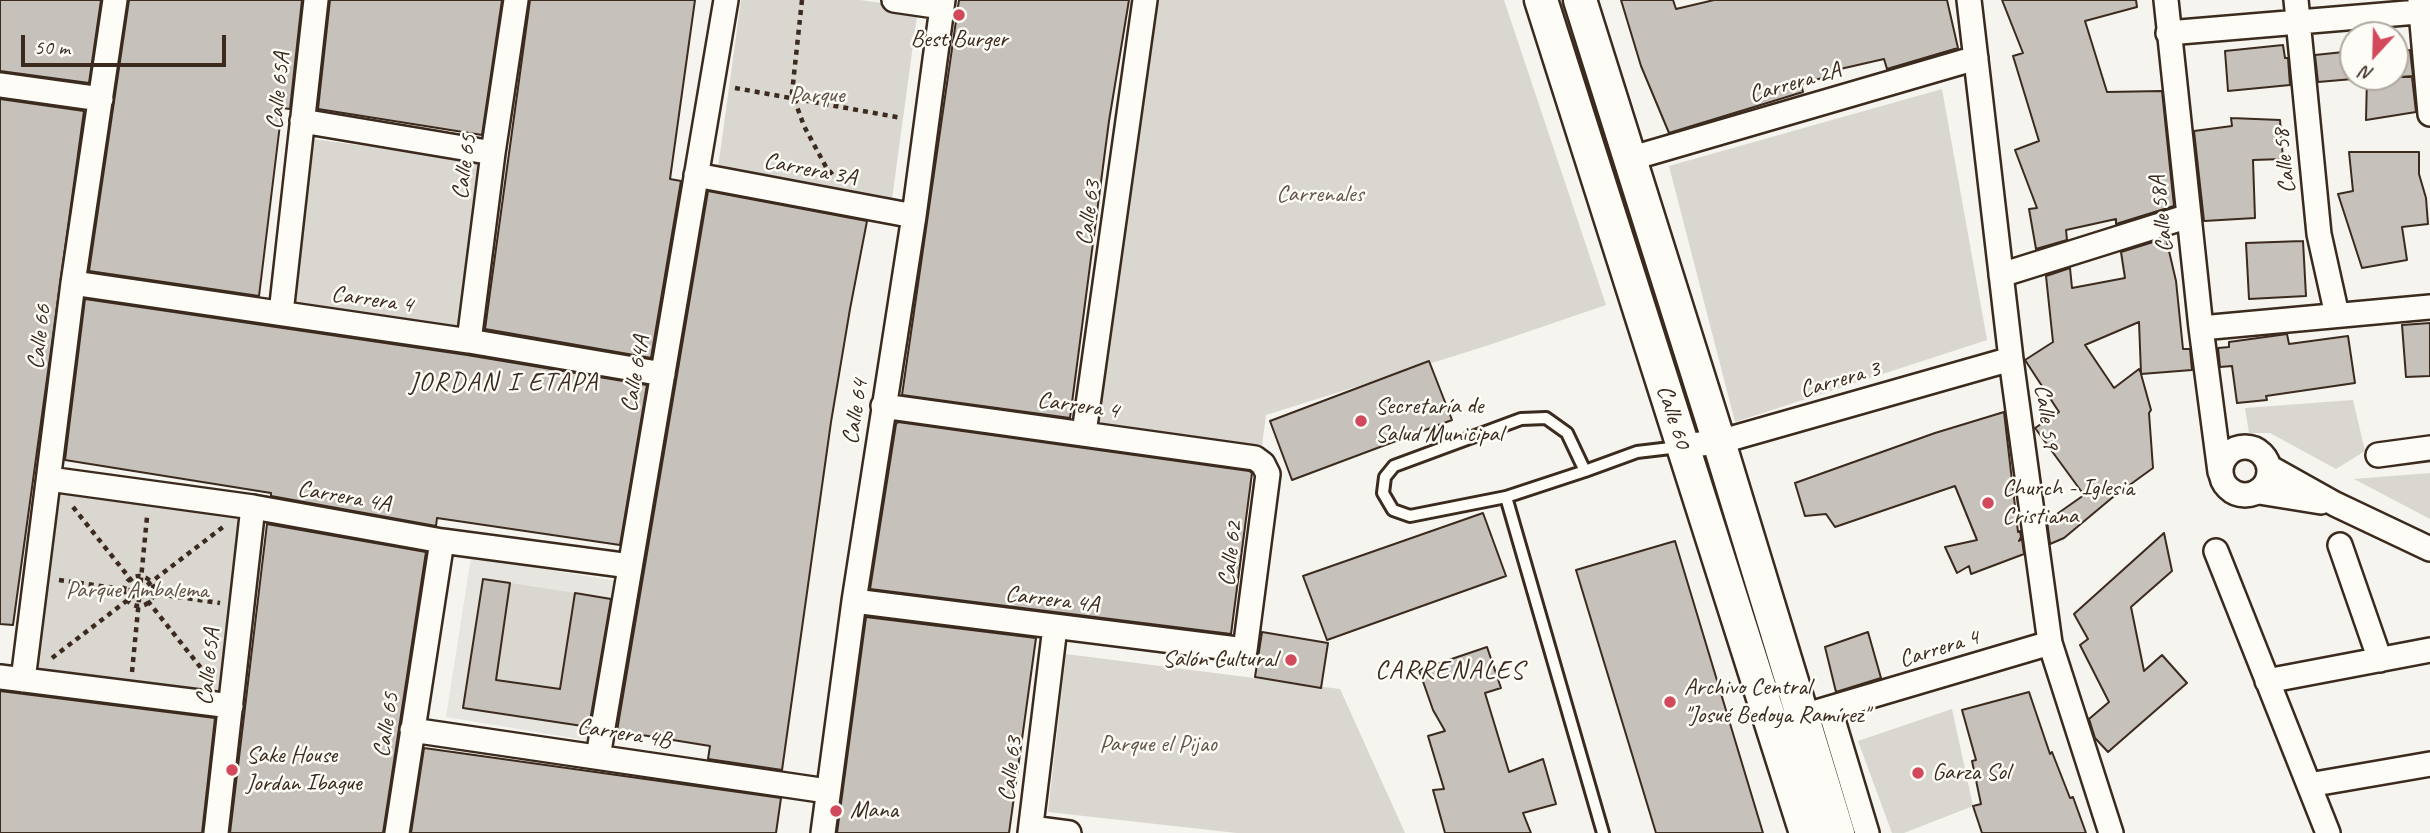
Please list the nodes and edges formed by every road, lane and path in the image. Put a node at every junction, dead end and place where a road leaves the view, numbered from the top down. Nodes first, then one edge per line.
1 (115, 0) edge
2 (316, 0) edge
3 (516, 0) edge
4 (726, 0) edge
5 (802, 0) edge
6 (894, 0) edge
7 (1145, 0) edge
8 (1541, 0) edge
9 (1580, 0) edge
10 (1969, 0) edge
11 (2166, 0) edge
12 (943, 3) edge
13 (2424, 8) edge
14 (2297, 11) edge
15 (2168, 33) junction
16 (1976, 58) junction
17 (711, 84) junction
18 (0, 85) edge
19 (101, 99) junction
20 (794, 99) junction
21 (2430, 114) edge
22 (302, 121) junction
23 (927, 122) junction
24 (492, 153) junction
25 (1629, 159) junction
26 (696, 175) junction
27 (858, 206) junction
28 (914, 216) junction
29 (2189, 216) junction
30 (2001, 275) junction
31 (73, 283) junction
32 (2430, 307) edge
33 (281, 313) junction
34 (2337, 315) junction
35 (2201, 328) junction
36 (469, 341) junction
37 (2011, 359) junction
38 (663, 374) junction
39 (883, 406) junction
40 (2215, 422) junction
41 (1084, 433) junction
42 (1719, 442) junction
43 (1682, 446) junction
44 (2239, 447) junction
45 (2430, 448) edge
46 (2378, 455) dead end
47 (1264, 464) joint
48 (2269, 467) junction
49 (1585, 471) junction
50 (2220, 472) junction
51 (49, 478) junction
52 (149, 492) junction
53 (2259, 492) junction
54 (1506, 497) junction
55 (2335, 504) junction
56 (253, 507) junction
57 (442, 541) junction
58 (2340, 545) dead end
59 (2430, 549) edge
60 (2216, 551) dead end
61 (630, 566) junction
62 (37, 576) junction
63 (141, 576) junction
64 (130, 579) junction
65 (152, 582) junction
66 (124, 589) junction
67 (140, 591) junction
68 (154, 593) junction
69 (127, 601) junction
70 (854, 601) junction
71 (149, 603) junction
72 (138, 606) junction
73 (242, 606) junction
74 (1055, 627) junction
75 (2050, 643) junction
76 (1245, 650) joint
77 (2430, 650) edge
78 (2380, 660) junction
79 (0, 677) edge
80 (23, 680) junction
81 (2267, 681) junction
82 (131, 694) junction
83 (231, 706) junction
84 (1816, 713) junction
85 (412, 730) junction
86 (598, 757) junction
87 (2430, 764) edge
88 (2309, 785) junction
89 (827, 792) junction
90 (1030, 831) edge
91 (216, 833) edge
92 (397, 833) edge
93 (823, 833) edge
94 (1069, 833) edge
95 (1603, 833) edge
96 (1806, 833) edge
97 (1838, 833) edge
98 (1867, 833) edge
99 (2111, 833) edge
100 (2328, 833) edge

1 - 19 street, Calle 66
2 - 22 street, Calle 65A
3 - 24 street, Calle 65
4 - 17 street, Calle 64A
5 - 20 path
6 - 12 street
7 - 41 street, Calle 63
8 - 43 main road, Calle 60
9 - 25 main road, Calle 60
10 - 16 street, Calle 59
11 - 15 street, Calle 58A
12 - 23 street, Calle 64
13 - 14 street
13 - 21 street
14 - 15 street
14 - 34 street, Calle 58
15 - 29 street, Calle 58A
16 - 25 street, Carrera 2A
16 - 30 street, Calle 59
17 - 20 path
17 - 26 street, Calle 64A
18 - 19 street
19 - 31 street, Calle 66
20 - 23 path
20 - 27 path
22 - 24 street
22 - 33 street, Calle 65A
23 - 28 street, Calle 64
24 - 36 street, Calle 65
25 - 42 main road, Calle 60
26 - 27 street, Carrera 3A
26 - 38 street, Calle 64A
27 - 28 street, Carrera 3A
28 - 39 street, Calle 64
29 - 30 street
29 - 35 street, Calle 58A
30 - 37 street, Calle 59
31 - 33 street, Carrera 4
31 - 51 street, Calle 66
32 - 34 street
33 - 36 street, Carrera 4
34 - 35 street
35 - 40 street, Calle 58A
36 - 38 street, Carrera 4
37 - 42 street, Carrera 3
37 - 75 street, Calle 59
38 - 61 street, Calle 64A
39 - 41 street, Carrera 4
39 - 70 street, Calle 64
40 - 44 street
40 - 50 street, Calle 58A
41 - 47 street, Carrera 4
42 - 43 street, Carrera 3
42 - 84 main road, Calle 60
43 - 49 lane
43 - 96 main road, Calle 60
44 - 48 street
44 - 50 street
45 - 46 street
47 - 76 street, Calle 62
48 - 53 street
48 - 55 street
49 - 54 lane
49 - 54 lane
50 - 53 street
51 - 52 street, Carrera 4A
51 - 62 street, Calle 66
51 - 64 path
52 - 56 street, Carrera 4A
52 - 63 path
53 - 55 street
54 - 95 lane
55 - 59 street
56 - 57 street, Carrera 4A
56 - 65 path
56 - 73 street, Calle 65A
57 - 61 street, Carrera 4A
57 - 85 street, Calle 65
58 - 78 street
60 - 81 street
61 - 86 street, Calle 64A
62 - 66 path
62 - 80 street, Calle 66
63 - 64 path
63 - 65 path
63 - 67 path
64 - 66 path
64 - 67 path
65 - 67 path
65 - 68 path
66 - 67 path
66 - 69 path
67 - 68 path
67 - 69 path
67 - 71 path
67 - 72 path
68 - 71 path
68 - 73 path
69 - 72 path
69 - 80 path
70 - 74 street, Carrera 4A
70 - 89 street, Calle 64
71 - 72 path
71 - 83 path
72 - 82 path
73 - 83 street, Calle 65A
74 - 76 street, Carrera 4A
74 - 90 street, Calle 63
75 - 84 street, Carrera 4
75 - 99 street, Calle 59
77 - 78 street
78 - 81 street
79 - 80 street
80 - 82 street
81 - 88 street
82 - 83 street
83 - 91 street, Calle 65A
84 - 97 main road, Calle 60
84 - 98 street, Calle 60
85 - 86 street, Carrera 4B
85 - 92 street, Calle 65
86 - 89 street, Carrera 4B
87 - 88 street
88 - 100 street
89 - 93 street, Calle 64
90 - 94 street

